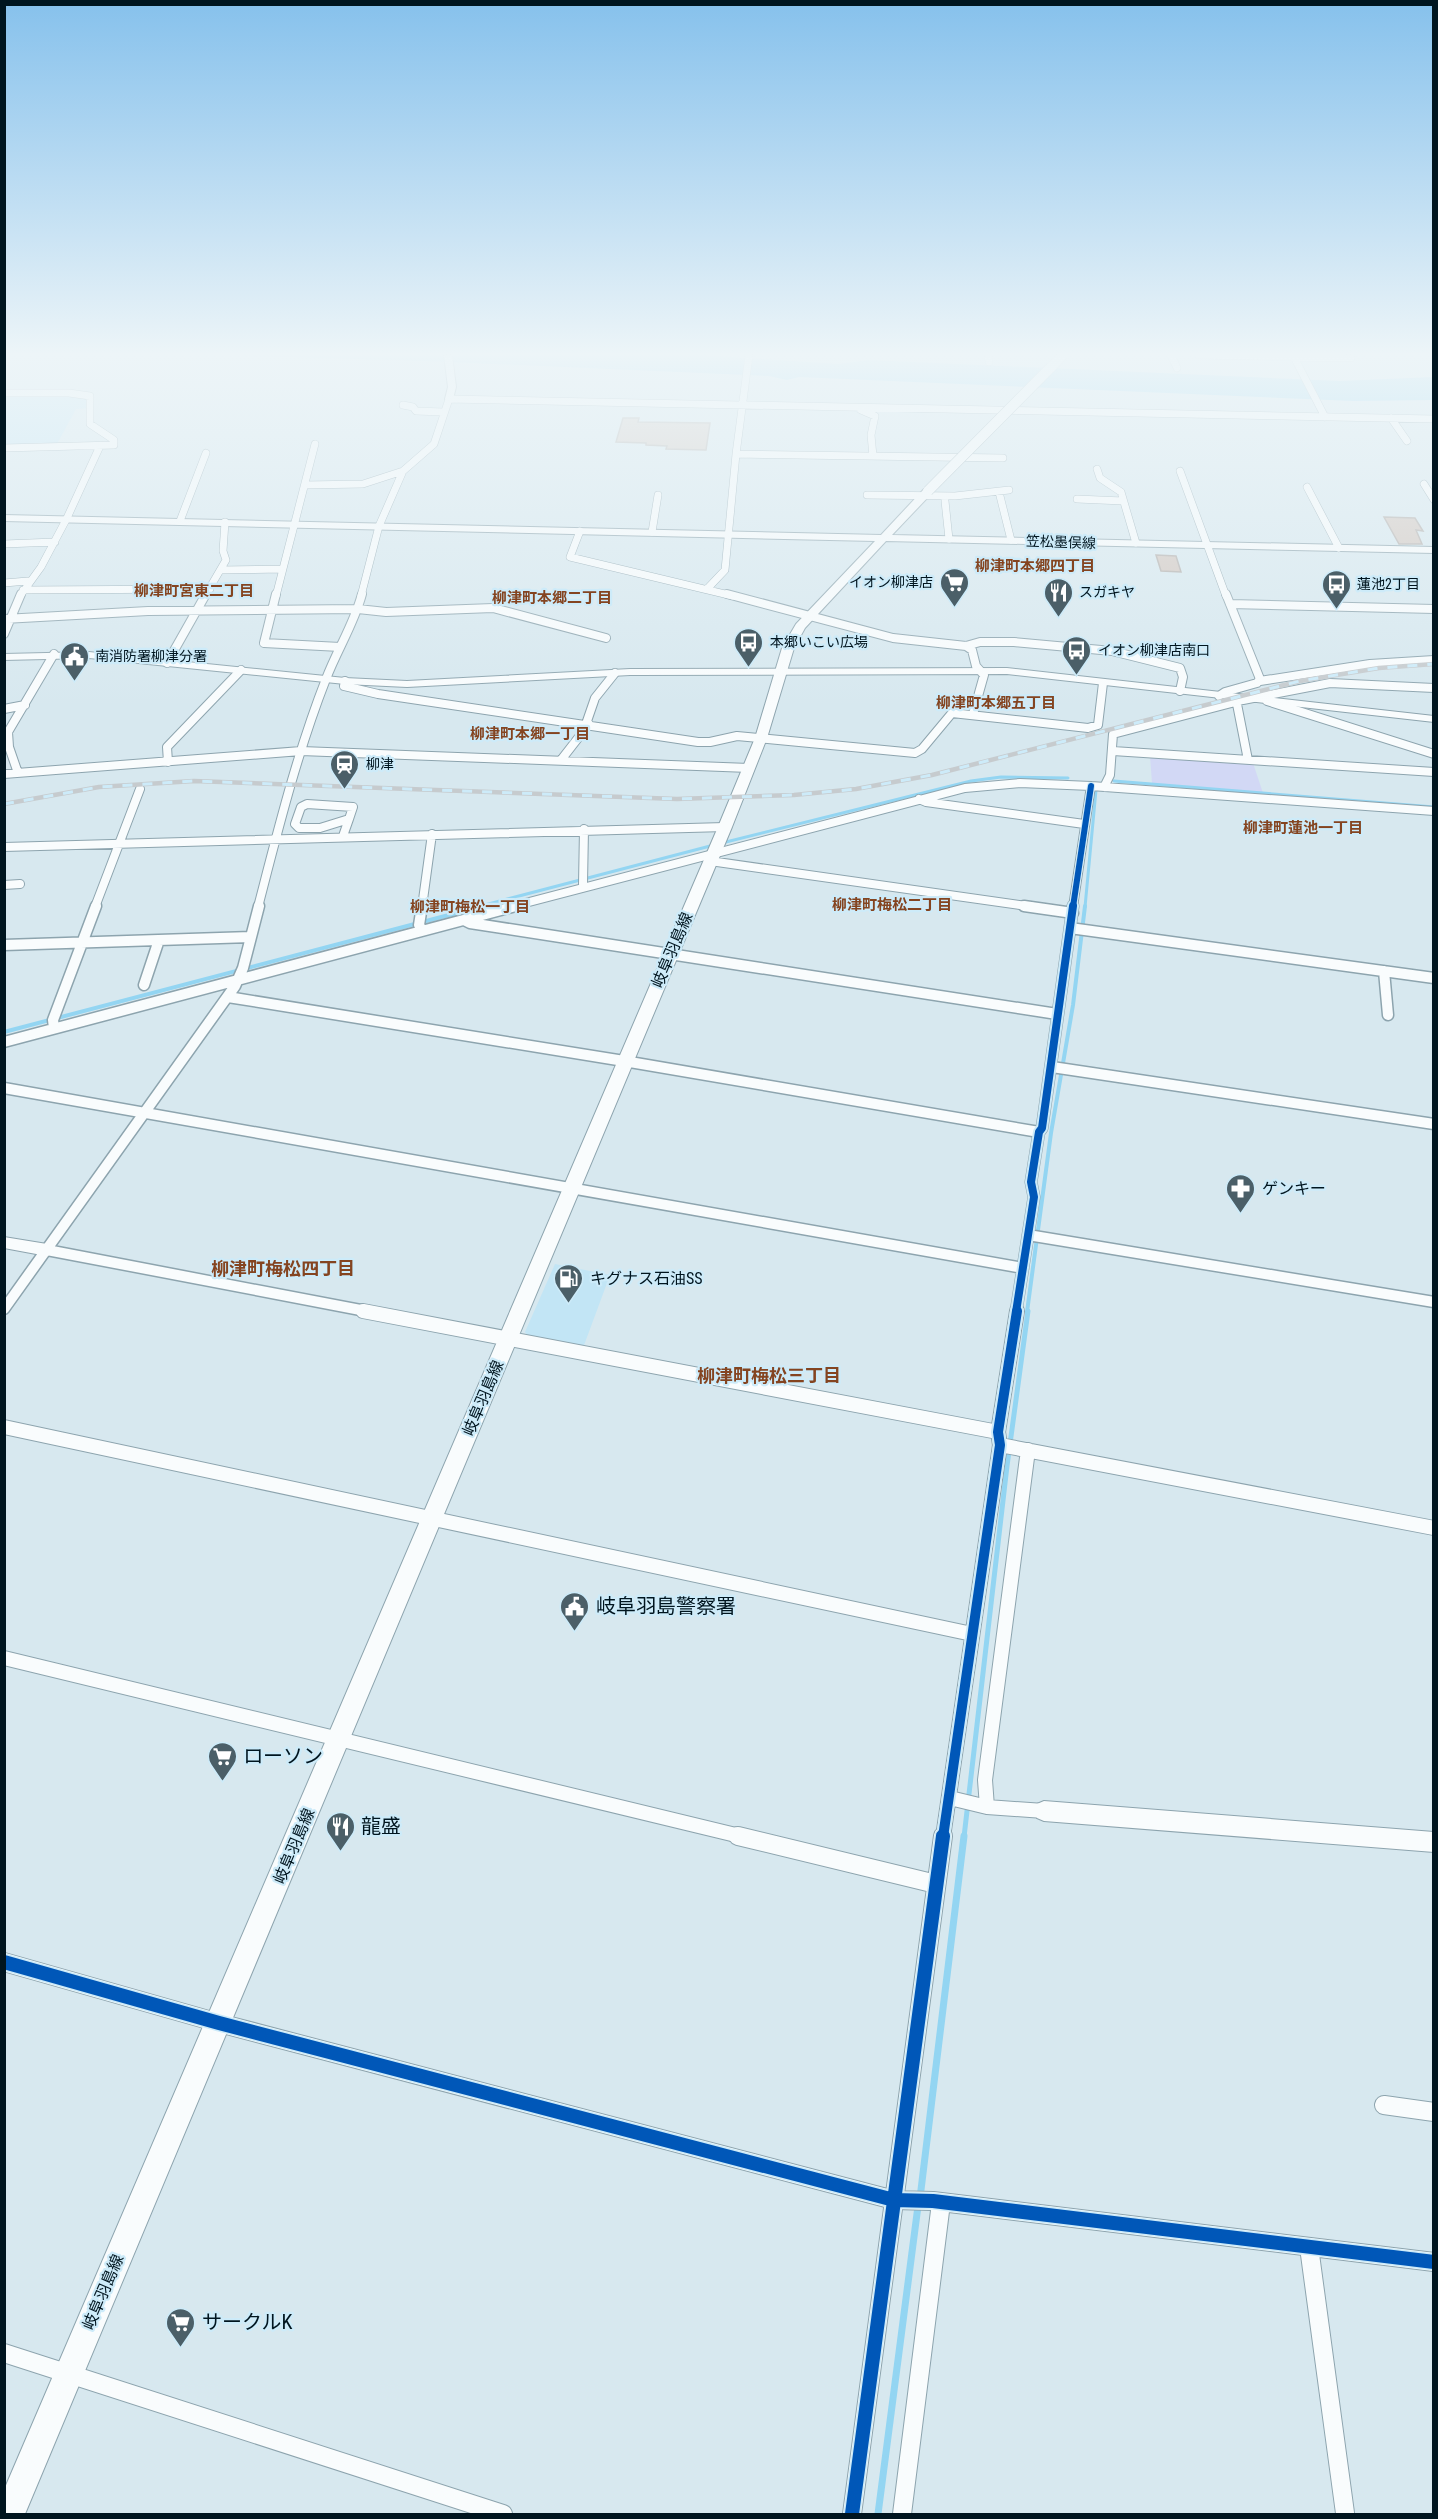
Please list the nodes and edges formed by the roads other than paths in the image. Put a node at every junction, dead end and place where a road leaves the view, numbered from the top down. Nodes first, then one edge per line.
1 (88, 473) edge
2 (199, 473) edge
3 (308, 473) edge
4 (397, 473) edge
5 (401, 473) edge
6 (734, 473) edge
7 (954, 473) edge
8 (1098, 473) edge
9 (1181, 473) edge
10 (1424, 484) dead end
11 (305, 485) junction
12 (1307, 487) dead end
13 (1009, 490) dead end
14 (999, 492) junction
15 (658, 495) dead end
16 (867, 495) dead end
17 (932, 496) junction
18 (1077, 499) dead end
19 (1434, 500) edge
20 (1123, 501) junction
21 (4, 518) edge
22 (68, 518) junction
23 (180, 521) junction
24 (225, 522) junction
25 (294, 524) junction
26 (379, 526) junction
27 (580, 531) junction
28 (652, 532) junction
29 (728, 534) junction
30 (884, 538) junction
31 (949, 539) junction
32 (1011, 540) junction
33 (55, 542) junction
34 (1136, 543) junction
35 (4, 544) edge
36 (1206, 545) junction
37 (1339, 548) junction
38 (1434, 550) edge
39 (282, 569) junction
40 (221, 570) junction
41 (28, 581) junction
42 (4, 583) edge
43 (210, 589) junction
44 (707, 589) junction
45 (23, 590) junction
46 (1230, 604) junction
47 (358, 609) junction
48 (1434, 609) edge
49 (271, 610) junction
50 (199, 611) junction
51 (811, 616) junction
52 (8, 619) edge
53 (4, 634) edge
54 (606, 638) dead end
55 (340, 646) junction
56 (966, 646) junction
57 (54, 654) junction
58 (4, 657) edge
59 (1434, 660) edge
60 (167, 663) junction
61 (241, 670) junction
62 (980, 670) junction
63 (780, 671) junction
64 (615, 673) junction
65 (326, 678) junction
66 (345, 681) junction
67 (1260, 681) junction
68 (1103, 682) junction
69 (1434, 688) edge
70 (1180, 691) junction
71 (1220, 696) junction
72 (1252, 699) junction
73 (1267, 701) junction
74 (1237, 704) junction
75 (25, 705) junction
76 (4, 709) edge
77 (973, 714) junction
78 (1434, 720) edge
79 (588, 724) junction
80 (760, 738) junction
81 (301, 751) junction
82 (1113, 752) junction
83 (1434, 754) edge
84 (561, 760) junction
85 (1248, 760) junction
86 (168, 762) junction
87 (749, 768) junction
88 (1434, 772) edge
89 (18, 773) junction
90 (4, 774) edge
91 (1091, 786) junction
92 (1104, 786) junction
93 (141, 789) dead end
94 (918, 799) junction
95 (1434, 811) edge
96 (349, 819) junction
97 (1084, 824) junction
98 (725, 827) junction
99 (585, 829) junction
100 (432, 834) junction
101 (344, 836) junction
102 (276, 838) junction
103 (119, 843) junction
104 (4, 847) edge
105 (712, 857) junction
106 (20, 884) dead end
107 (4, 885) edge
108 (585, 887) junction
109 (1072, 913) junction
110 (463, 919) junction
111 (1070, 928) junction
112 (422, 930) junction
113 (250, 937) junction
114 (159, 940) junction
115 (82, 943) junction
116 (4, 945) edge
117 (670, 954) junction
118 (1384, 971) junction
119 (239, 978) junction
120 (1434, 978) edge
121 (144, 985) dead end
122 (228, 997) junction
123 (1057, 1014) junction
124 (1388, 1015) dead end
125 (54, 1028) junction
126 (4, 1042) edge
127 (624, 1061) junction
128 (1052, 1066) junction
129 (4, 1088) edge
130 (144, 1112) junction
131 (1434, 1124) edge
132 (1038, 1132) junction
133 (571, 1188) junction
134 (1028, 1235) junction
135 (4, 1242) edge
136 (46, 1250) junction
137 (1023, 1268) junction
138 (1434, 1302) edge
139 (4, 1309) edge
140 (508, 1338) junction
141 (4, 1427) edge
142 (999, 1438) junction
143 (1028, 1450) junction
144 (432, 1519) junction
145 (1434, 1528) edge
146 (972, 1634) junction
147 (4, 1658) edge
148 (339, 1739) junction
149 (950, 1798) junction
150 (987, 1807) junction
151 (1044, 1811) joint
152 (1434, 1842) edge
153 (936, 1884) junction
154 (4, 1962) edge
155 (219, 2023) junction
156 (1384, 2105) dead end
157 (1434, 2112) edge
158 (894, 2200) junction
159 (941, 2203) junction
160 (1309, 2247) junction
161 (1434, 2262) edge
162 (4, 2353) edge
163 (68, 2373) junction
164 (1345, 2512) dead end
165 (10, 2514) edge
166 (503, 2514) edge
167 (852, 2514) edge
168 (902, 2514) edge

1 - 22 street
2 - 23 street
3 - 11 street
4 - 11 street
5 - 26 street
6 - 29 street
7 - 17 main road, 岐阜羽島線, bridge
8 - 20 street
9 - 36 street
10 - 19 street
11 - 25 street
12 - 37 street
13 - 14 street
14 - 17 street
14 - 32 street
15 - 28 street
16 - 17 street
17 - 30 main road, 岐阜羽島線
17 - 31 street
18 - 20 street
20 - 34 street
21 - 22 main road, 笠松墨俣線
22 - 23 main road, 笠松墨俣線
22 - 33 street
23 - 24 main road, 笠松墨俣線
24 - 25 main road, 笠松墨俣線
24 - 40 street
25 - 26 main road, 笠松墨俣線
25 - 39 street
26 - 27 main road, 笠松墨俣線
26 - 47 street
27 - 28 main road, 笠松墨俣線
27 - 44 street
28 - 29 main road, 笠松墨俣線
29 - 30 main road, 笠松墨俣線
29 - 44 street
30 - 31 main road, 笠松墨俣線
30 - 51 main road, 岐阜羽島線
31 - 32 main road, 笠松墨俣線
32 - 34 main road, 笠松墨俣線
33 - 35 street
33 - 41 street
34 - 36 main road, 笠松墨俣線
36 - 37 main road, 笠松墨俣線
36 - 46 street
37 - 38 main road, 笠松墨俣線
39 - 40 street
39 - 49 street
40 - 43 street
41 - 42 street
41 - 45 street
43 - 45 street
43 - 50 street
44 - 51 street
45 - 52 street
46 - 48 street
46 - 67 street
47 - 49 street
47 - 54 street
47 - 55 street
49 - 50 street
49 - 55 street
50 - 52 street
50 - 60 street
51 - 56 street
51 - 63 main road, 岐阜羽島線
52 - 53 street
55 - 65 street
56 - 62 street
56 - 70 street
57 - 58 street
57 - 60 street
57 - 75 street
59 - 67 street
60 - 61 street
61 - 65 street
61 - 86 street
62 - 63 street
62 - 68 street
62 - 77 street
63 - 64 street
63 - 80 main road, 岐阜羽島線
64 - 66 street
64 - 79 street
65 - 66 street
65 - 81 street
66 - 79 street
67 - 71 street
68 - 70 street
68 - 77 street
69 - 72 street
70 - 71 street
71 - 72 street
72 - 73 street
72 - 74 street
73 - 78 street
73 - 83 street
74 - 82 street
74 - 85 street
75 - 76 street
75 - 89 street
77 - 80 street
79 - 80 street
79 - 84 street
80 - 87 main road, 岐阜羽島線
81 - 84 street
81 - 86 street
81 - 102 street
82 - 85 street
82 - 92 street
84 - 87 street
85 - 88 street
86 - 89 street
87 - 98 main road, 岐阜羽島線
89 - 90 street
91 - 92 street
91 - 94 street
91 - 97 street
92 - 95 street
93 - 103 street
94 - 97 street
94 - 105 street
96 - 96 street
96 - 101 street
97 - 109 street
98 - 99 street
98 - 105 main road, 岐阜羽島線
99 - 100 street
99 - 108 street
100 - 101 street
100 - 112 street
101 - 102 street
102 - 103 street
102 - 113 street
103 - 104 street
103 - 115 street
105 - 108 street
105 - 109 street
105 - 117 main road, 岐阜羽島線
106 - 107 street
108 - 110 street
109 - 111 street
110 - 112 street
110 - 117 street
111 - 118 street
111 - 123 street
112 - 119 street
113 - 114 street
113 - 119 street
114 - 115 street
114 - 121 street
115 - 116 street
115 - 125 street
117 - 123 street
117 - 127 main road, 岐阜羽島線
118 - 120 street
118 - 124 street
119 - 122 street
119 - 125 street
122 - 127 street
122 - 130 street
123 - 128 street
125 - 126 street
127 - 132 street
127 - 133 main road, 岐阜羽島線
128 - 131 street
128 - 132 street
129 - 130 street
130 - 133 street
130 - 136 street
132 - 134 street
133 - 137 street
133 - 140 main road, 岐阜羽島線
134 - 137 street
134 - 138 street
135 - 136 street
136 - 139 street
136 - 140 street
137 - 142 street
140 - 142 street
140 - 144 main road, 岐阜羽島線
141 - 144 street
142 - 143 street
142 - 146 street
143 - 145 street
143 - 150 street
144 - 146 street
144 - 148 main road, 岐阜羽島線
146 - 149 street
147 - 148 street
148 - 153 street
148 - 155 main road, 岐阜羽島線
149 - 150 street
149 - 153 street
150 - 151 street
151 - 152 street
153 - 158 street
154 - 155 street
155 - 158 street
155 - 163 main road, 岐阜羽島線
156 - 157 street
158 - 159 street
158 - 167 street
159 - 160 street
159 - 168 street
160 - 161 street
160 - 164 street
162 - 163 street
163 - 165 main road, 岐阜羽島線
163 - 166 street

